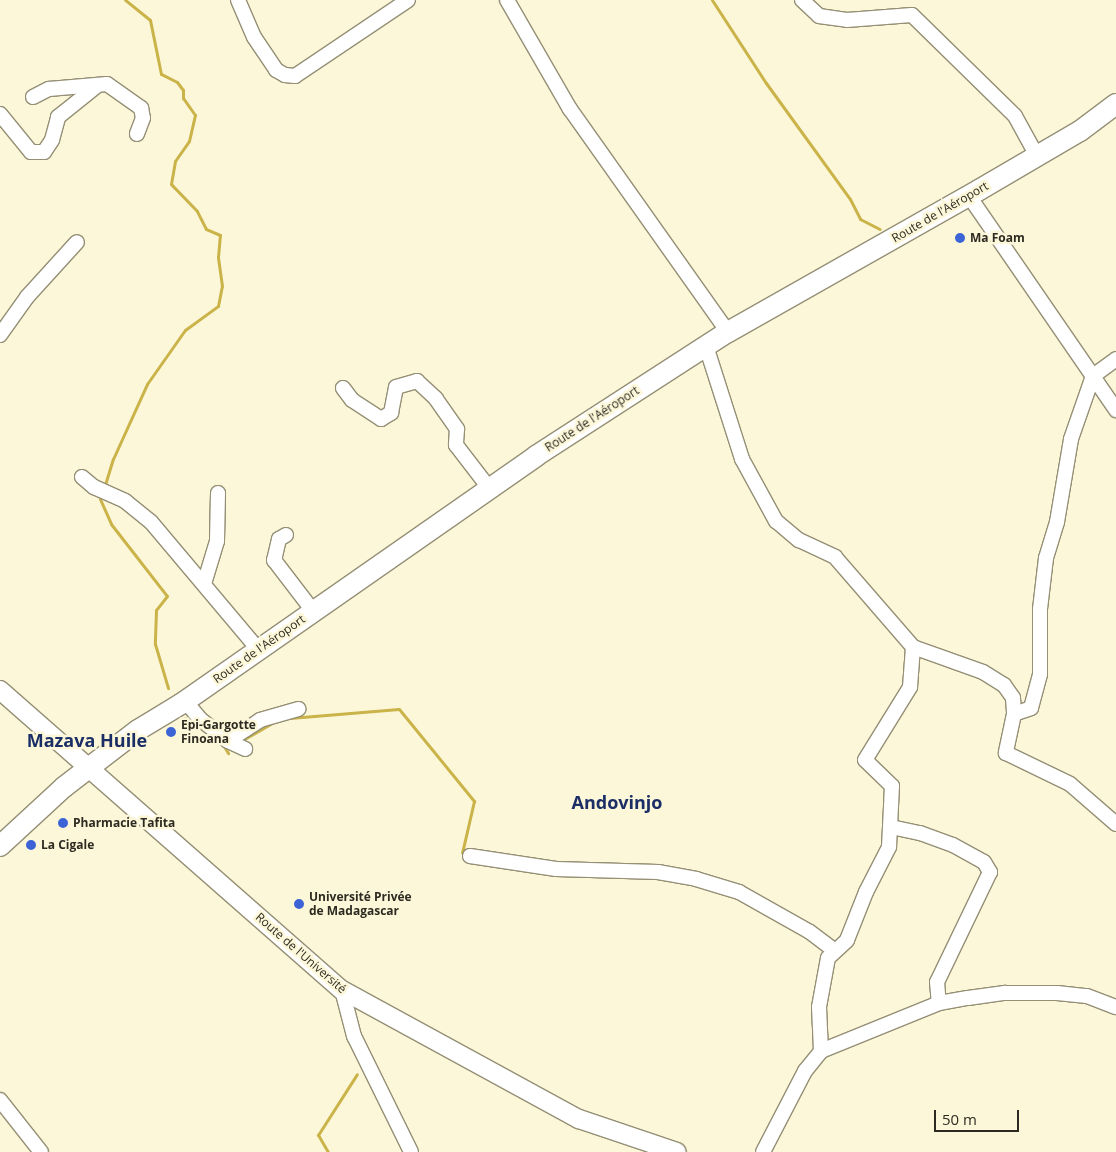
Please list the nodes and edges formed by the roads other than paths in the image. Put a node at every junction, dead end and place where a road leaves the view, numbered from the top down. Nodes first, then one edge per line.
1 (238, 0) edge
2 (408, 0) edge
3 (507, 0) edge
4 (802, 0) edge
5 (98, 85) junction
6 (33, 97) dead end
7 (1116, 104) edge
8 (0, 114) edge
9 (137, 134) dead end
10 (1037, 156) junction
11 (969, 196) junction
12 (77, 242) dead end
13 (728, 332) junction
14 (0, 335) edge
15 (706, 346) junction
16 (1116, 359) edge
17 (1093, 376) junction
18 (343, 388) dead end
19 (1116, 410) edge
20 (82, 477) dead end
21 (489, 488) junction
22 (218, 493) dead end
23 (286, 535) dead end
24 (204, 584) junction
25 (313, 610) junction
26 (913, 647) junction
27 (257, 648) junction
28 (0, 690) edge
29 (185, 701) junction
30 (298, 709) dead end
31 (1014, 714) junction
32 (228, 741) junction
33 (245, 749) dead end
34 (89, 767) junction
35 (1116, 824) edge
36 (891, 827) junction
37 (0, 846) edge
38 (470, 856) dead end
39 (834, 950) junction
40 (342, 990) junction
41 (939, 1003) junction
42 (1116, 1007) edge
43 (822, 1052) junction
44 (0, 1100) edge
45 (41, 1152) edge
46 (411, 1152) edge
47 (677, 1152) edge
48 (763, 1152) edge

1 - 2 street
3 - 13 street
4 - 10 street
5 - 6 street
5 - 8 street
5 - 9 street
7 - 10 main road, Route de l'Aéroport
10 - 11 main road, Route de l'Aéroport
11 - 13 main road, Route de l'Aéroport
11 - 17 street
12 - 14 street
13 - 15 main road, Route de l'Aéroport
15 - 21 main road, Route de l'Aéroport
15 - 26 street
16 - 17 street
17 - 19 street
17 - 31 street
18 - 21 street
20 - 24 street
21 - 25 main road, Route de l'Aéroport
22 - 24 street
23 - 25 street
24 - 27 street
25 - 27 main road, Route de l'Aéroport
26 - 31 street
26 - 36 street
27 - 29 main road, Route de l'Aéroport
28 - 34 street, Route de l'Université
29 - 32 street
29 - 34 main road, Route de l'Aéroport
30 - 32 street
31 - 35 street
32 - 33 street
34 - 37 main road, Route de l'Aéroport
34 - 40 street, Route de l'Université
36 - 39 street
36 - 41 street
38 - 39 street
39 - 43 street
40 - 46 street
40 - 47 street, Route de l'Université
41 - 42 street
41 - 43 street
43 - 48 street
44 - 45 street

